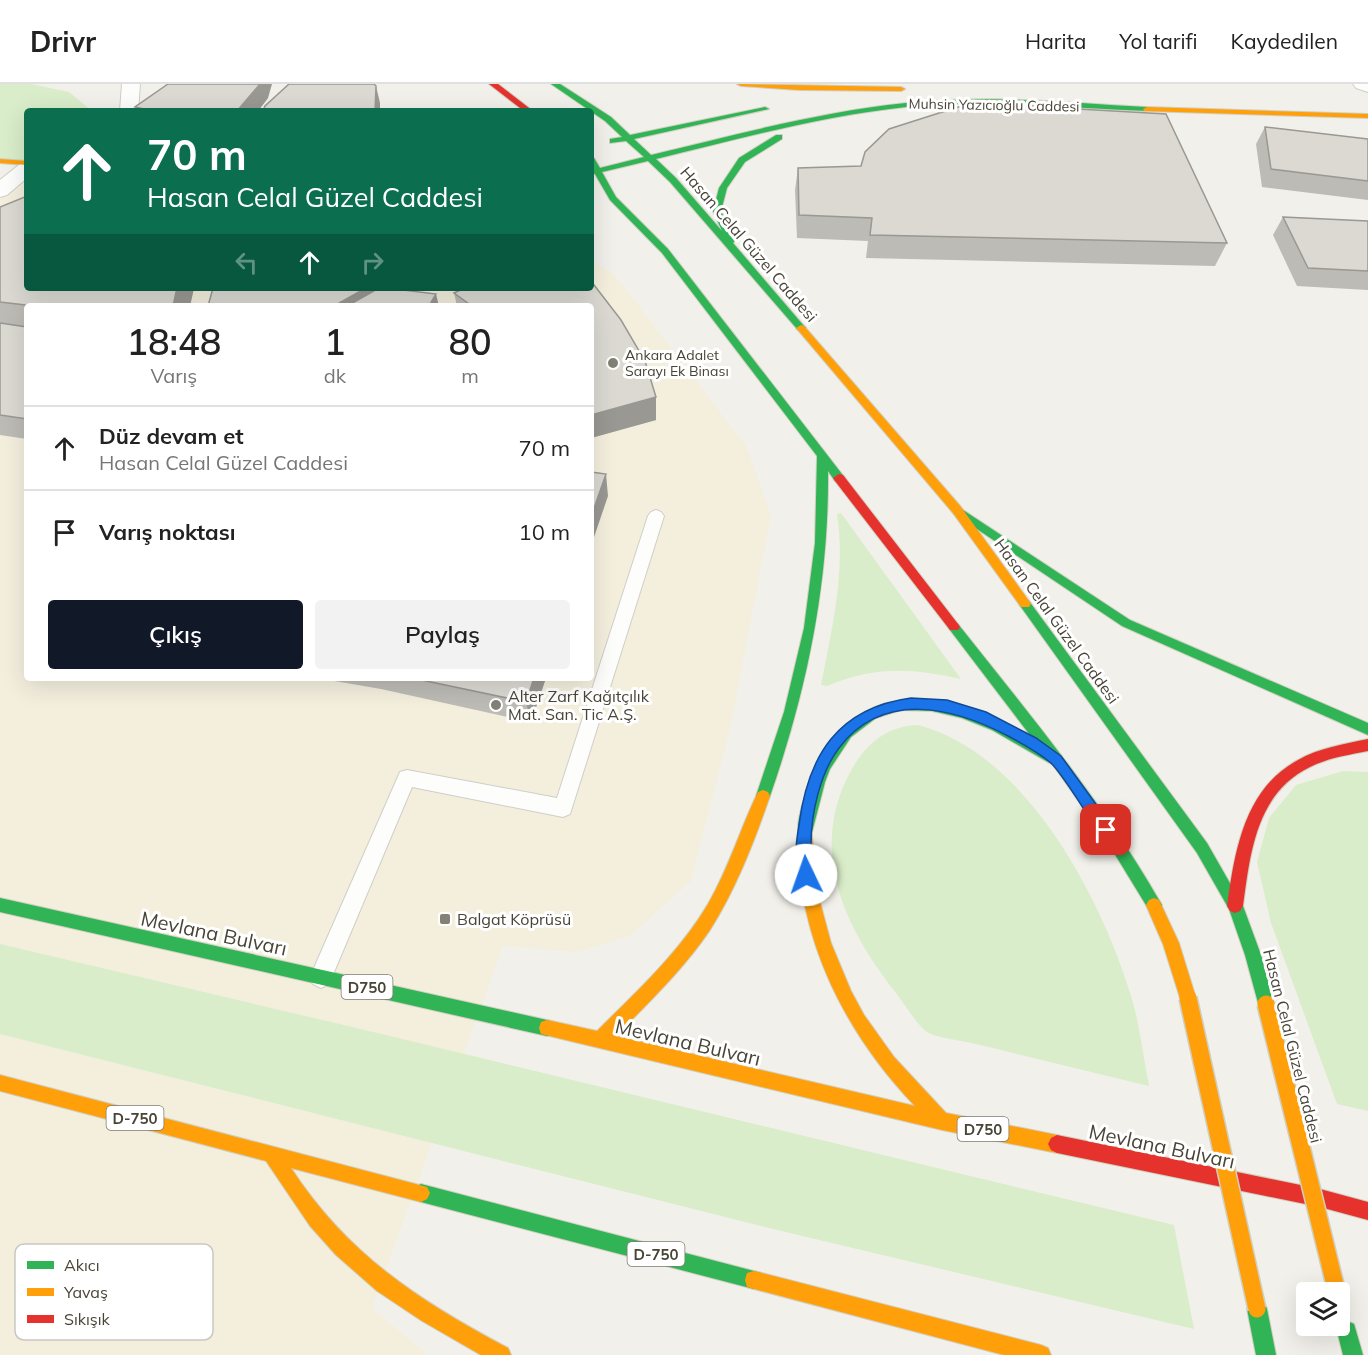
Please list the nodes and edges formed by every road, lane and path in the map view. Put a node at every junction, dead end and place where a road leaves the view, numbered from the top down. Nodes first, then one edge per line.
1 (131, 84) edge
2 (493, 84) edge
3 (555, 84) edge
4 (741, 84) edge
5 (913, 89) junction
6 (1101, 92) dead end
7 (795, 103) dead end
8 (774, 107) dead end
9 (129, 108) edge
10 (525, 108) edge
11 (591, 108) edge
12 (594, 110) edge
13 (1368, 116) edge
14 (802, 123) junction
15 (629, 137) junction
16 (600, 144) dead end
17 (651, 158) junction
18 (0, 161) edge
19 (24, 165) edge
20 (24, 168) edge
21 (594, 168) edge
22 (594, 170) edge
23 (0, 191) edge
24 (736, 254) junction
25 (822, 455) junction
26 (957, 510) junction
27 (656, 516) dead end
28 (1368, 729) edge
29 (1368, 745) edge
30 (1056, 760) junction
31 (0, 905) edge
32 (1234, 906) junction
33 (321, 977) junction
34 (599, 1041) junction
35 (0, 1083) edge
36 (942, 1121) junction
37 (271, 1153) junction
38 (1368, 1210) edge
39 (1334, 1282) edge
40 (1348, 1336) edge
41 (501, 1355) edge
42 (1041, 1355) edge
43 (1266, 1355) edge
44 (1353, 1355) edge

1 - 9 street
2 - 10 main road
3 - 11 main road, Hasan Celal Güzel Caddesi
4 - 5 main road
5 - 6 main road, Muhsin Yazıcıoğlu Caddesi
5 - 7 main road, Muhsin Yazıcıoğlu Caddesi
8 - 15 main road
12 - 15 main road, Hasan Celal Güzel Caddesi
13 - 14 main road, Muhsin Yazıcıoğlu Caddesi
14 - 17 main road, Muhsin Yazıcıoğlu Caddesi
14 - 24 main road
15 - 16 main road
15 - 17 main road, Hasan Celal Güzel Caddesi
17 - 21 main road, Muhsin Yazıcıoğlu Caddesi
17 - 24 main road, Hasan Celal Güzel Caddesi
18 - 19 main road
20 - 23 street
22 - 25 main road
24 - 26 main road, Hasan Celal Güzel Caddesi
25 - 30 main road
25 - 34 main road
26 - 28 main road
26 - 32 main road, Hasan Celal Güzel Caddesi
27 - 33 lane
29 - 32 main road
30 - 36 main road
30 - 43 main road, bridge
31 - 33 main road, Mevlana Bulvarı / D750
32 - 39 main road, Hasan Celal Güzel Caddesi, bridge
33 - 34 main road, Mevlana Bulvarı / D750
34 - 36 main road, Mevlana Bulvarı / D750
35 - 37 main road, D-750
36 - 38 main road, Mevlana Bulvarı / D750
37 - 41 main road
37 - 42 main road, D-750
40 - 44 main road

